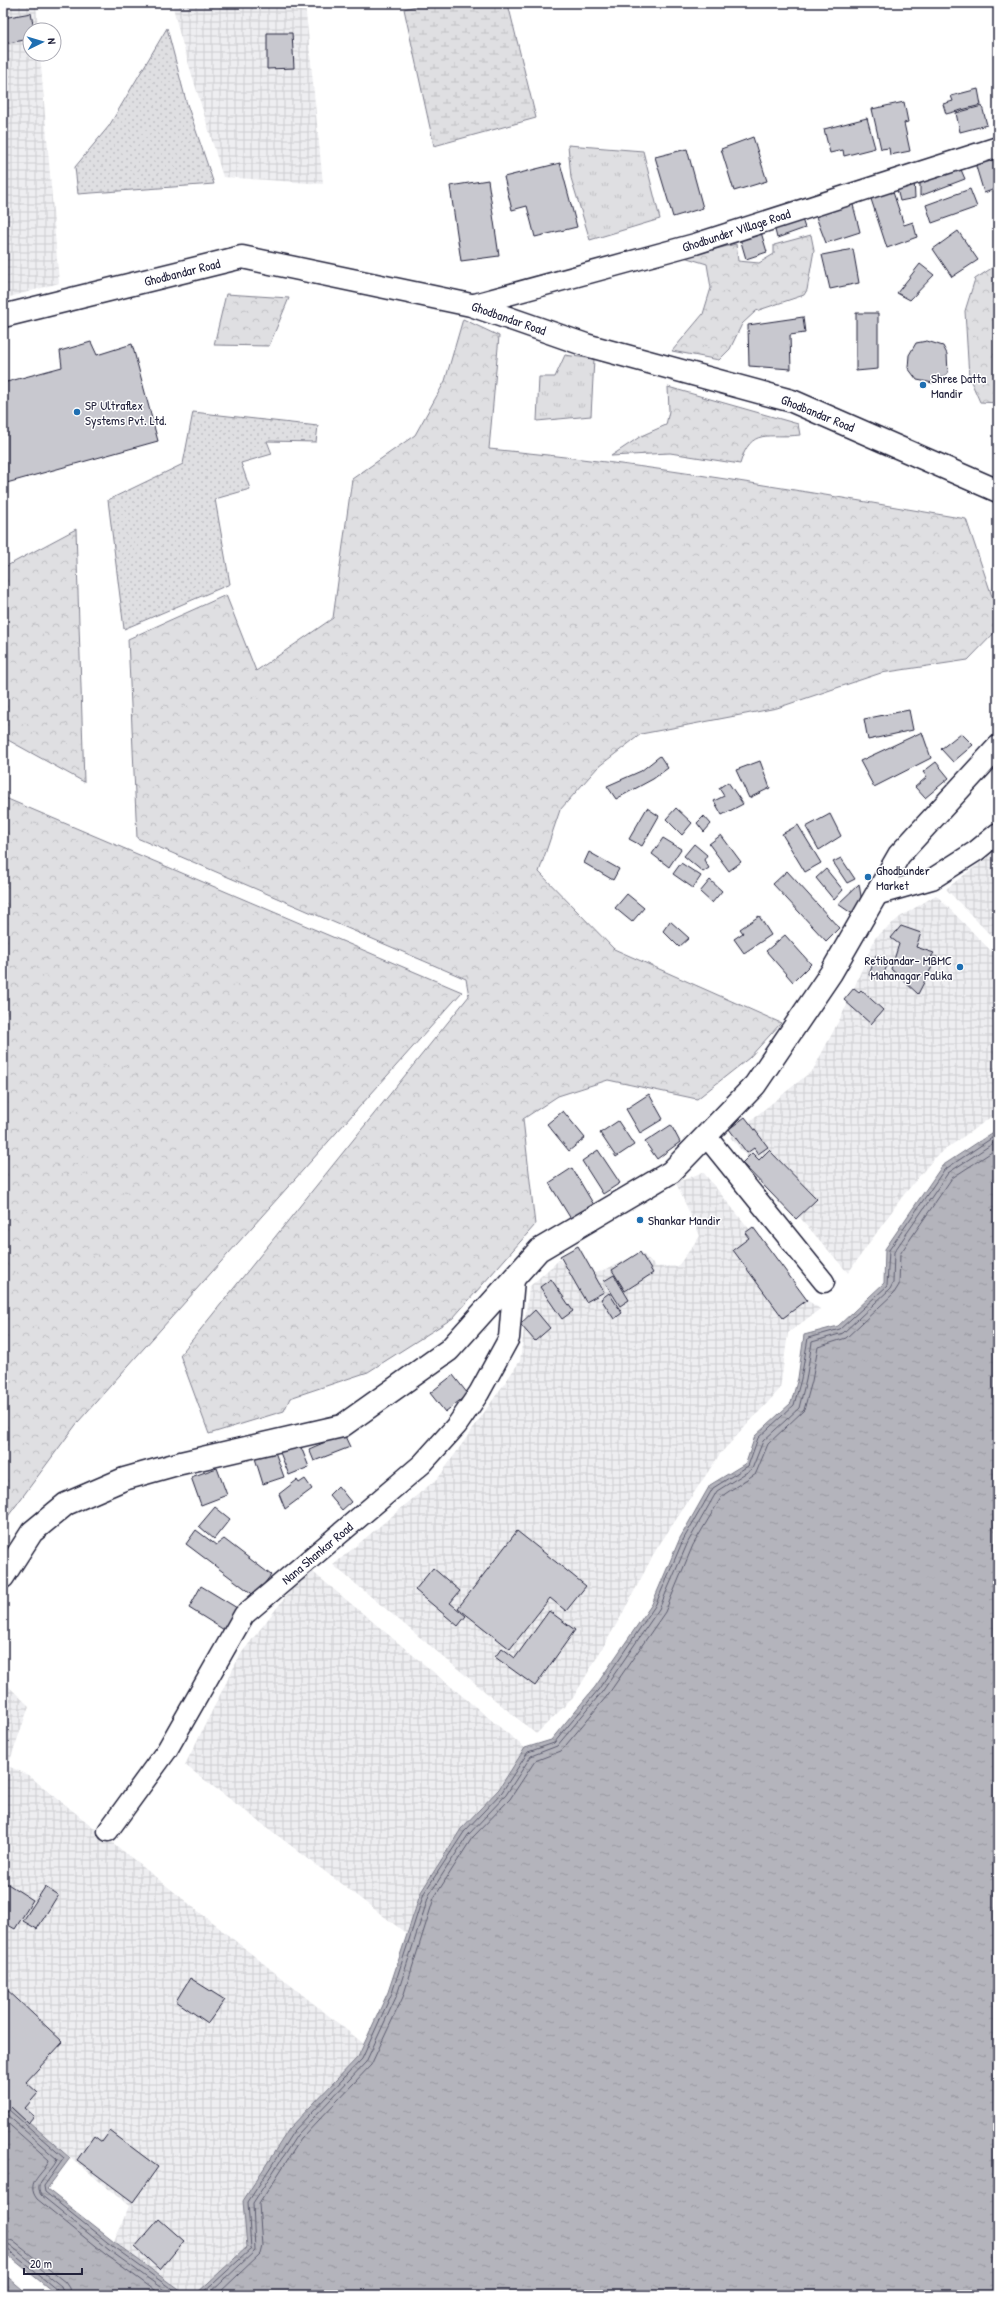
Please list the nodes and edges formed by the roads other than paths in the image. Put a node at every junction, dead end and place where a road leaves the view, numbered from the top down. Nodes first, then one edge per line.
1 (998, 147) edge
2 (471, 305) junction
3 (3, 316) edge
4 (998, 491) edge
5 (998, 747) edge
6 (998, 833) edge
7 (876, 895) junction
8 (706, 1136) junction
9 (514, 1279) junction
10 (824, 1282) dead end
11 (3, 1577) edge
12 (108, 1831) dead end

1 - 2 street, Ghodbunder Village Road
2 - 3 street, Ghodbandar Road
2 - 4 street, Ghodbandar Road
5 - 7 street
6 - 7 street
7 - 8 street
8 - 9 street
8 - 10 street
9 - 11 street
9 - 12 street, Nana Shankar Road

